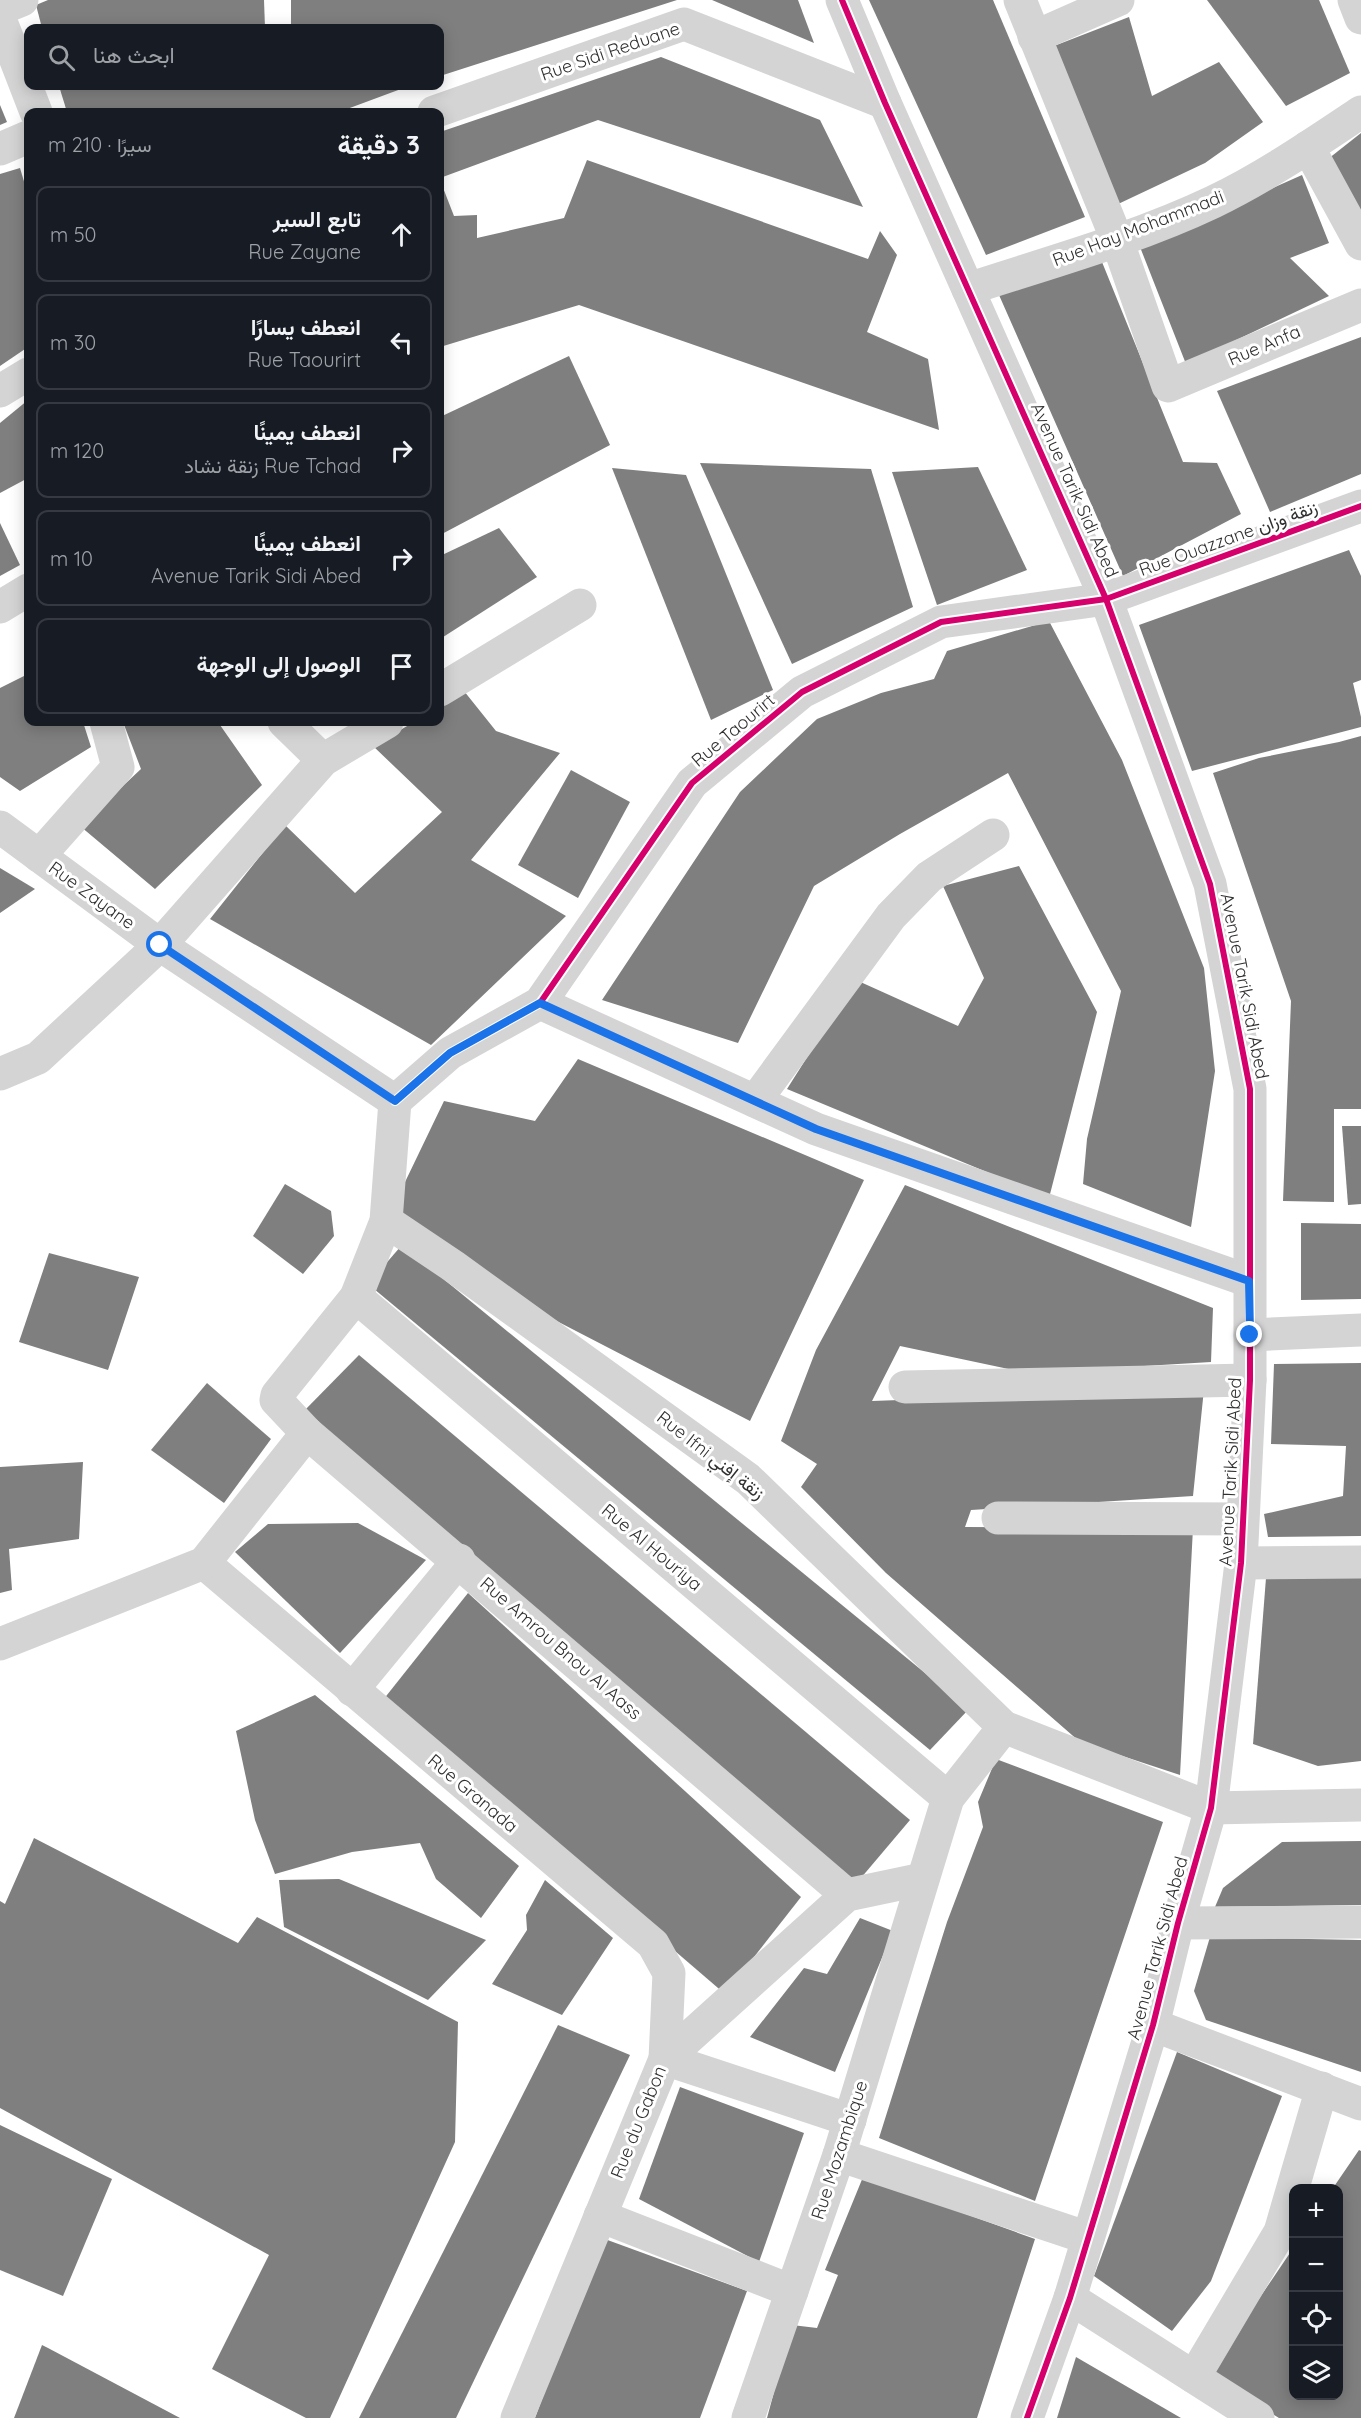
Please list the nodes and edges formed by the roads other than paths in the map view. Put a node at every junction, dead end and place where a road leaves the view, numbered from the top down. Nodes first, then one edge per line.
1 (22, 0) edge
2 (842, 0) edge
3 (1020, 0) edge
4 (1118, 0) edge
5 (1354, 0) edge
6 (0, 9) edge
7 (1361, 18) edge
8 (0, 19) edge
9 (1034, 37) junction
10 (24, 81) edge
11 (27, 90) edge
12 (885, 103) junction
13 (34, 108) edge
14 (444, 108) edge
15 (1361, 112) edge
16 (24, 139) edge
17 (1308, 147) junction
18 (0, 149) edge
19 (1118, 240) junction
20 (1361, 244) edge
21 (968, 289) junction
22 (1361, 305) edge
23 (24, 376) edge
24 (0, 391) edge
25 (1361, 506) edge
26 (24, 592) edge
27 (1106, 599) junction
28 (580, 605) dead end
29 (0, 606) edge
30 (444, 688) edge
31 (107, 726) edge
32 (288, 726) edge
33 (380, 726) edge
34 (323, 760) junction
35 (0, 827) edge
36 (993, 835) dead end
37 (39, 856) junction
38 (160, 945) junction
39 (540, 1003) junction
40 (0, 1074) edge
41 (395, 1101) junction
42 (755, 1101) junction
43 (386, 1221) junction
44 (1249, 1281) junction
45 (356, 1297) junction
46 (1361, 1330) edge
47 (1250, 1335) junction
48 (1250, 1380) junction
49 (905, 1387) dead end
50 (307, 1432) junction
51 (998, 1518) dead end
52 (1242, 1519) junction
53 (459, 1560) junction
54 (1361, 1562) edge
55 (204, 1563) junction
56 (1241, 1563) junction
57 (0, 1644) edge
58 (352, 1690) junction
59 (1004, 1727) junction
60 (948, 1798) junction
61 (1361, 1805) edge
62 (1210, 1808) junction
63 (923, 1879) junction
64 (848, 1895) junction
65 (1361, 1922) edge
66 (1178, 1923) junction
67 (1154, 2025) junction
68 (665, 2059) junction
69 (1322, 2088) junction
70 (1360, 2103) edge
71 (850, 2120) junction
72 (839, 2155) junction
73 (600, 2216) junction
74 (1088, 2238) junction
75 (792, 2291) junction
76 (1070, 2298) junction
77 (1194, 2378) junction
78 (517, 2418) edge
79 (748, 2418) edge
80 (1027, 2418) edge
81 (1258, 2418) edge

1 - 6 street
2 - 12 street, Avenue Tarik Sidi Abed
3 - 9 street
4 - 9 street
5 - 7 street
8 - 10 street
9 - 19 street
11 - 13 street
12 - 14 street, Rue Sidi Reduane
12 - 21 street, Avenue Tarik Sidi Abed
15 - 17 street, Rue Hay Mohammadi
16 - 18 street
17 - 19 street, Rue Hay Mohammadi
17 - 20 street
19 - 21 street, Rue Hay Mohammadi
19 - 22 street, Rue Anfa
21 - 27 street, Avenue Tarik Sidi Abed
23 - 24 street
25 - 27 street, Rue Ouazzane زنقة وزان
26 - 29 street
27 - 39 street, Rue Taourirt
27 - 44 street, Avenue Tarik Sidi Abed
28 - 30 street
31 - 37 street
32 - 34 street
33 - 34 street
34 - 38 street
35 - 37 street, Rue Zayane
36 - 42 street
37 - 38 street, Rue Zayane
38 - 40 street
38 - 41 street, Rue Zayane
39 - 41 street, Rue Taourirt
39 - 42 street
41 - 43 street
42 - 44 street
43 - 45 street
43 - 59 street, Rue Ifni زنقة إفني
44 - 47 street, Avenue Tarik Sidi Abed
45 - 50 street, Rue Amrou Bnou Al Aass
45 - 60 street, Rue Al Houriya
46 - 47 street
47 - 48 street, Avenue Tarik Sidi Abed
48 - 49 street
48 - 52 street, Avenue Tarik Sidi Abed
50 - 53 street, Rue Amrou Bnou Al Aass
50 - 55 street
51 - 52 street
52 - 56 street, Avenue Tarik Sidi Abed
53 - 58 street
53 - 64 street, Rue Amrou Bnou Al Aass
54 - 56 street
55 - 57 street
55 - 58 street, Rue Granada
56 - 62 street, Avenue Tarik Sidi Abed
58 - 68 street, Rue Granada
59 - 60 street
59 - 62 street
60 - 63 street, Rue Mozambique
61 - 62 street
62 - 66 street, Avenue Tarik Sidi Abed
63 - 64 street, Rue du Gabon
63 - 71 street, Rue Mozambique
64 - 68 street, Rue du Gabon
65 - 66 street
66 - 67 street, Avenue Tarik Sidi Abed
67 - 69 street
67 - 74 street, Avenue Tarik Sidi Abed
68 - 71 street
68 - 73 street, Rue du Gabon
69 - 70 street
69 - 77 street
71 - 72 street, Rue Mozambique
72 - 74 street
72 - 75 street, Rue Mozambique
73 - 75 street
73 - 78 street, Rue du Gabon
74 - 76 street, Avenue Tarik Sidi Abed
75 - 79 street, Rue Mozambique
76 - 77 street
76 - 80 street, Avenue Tarik Sidi Abed
77 - 81 street

